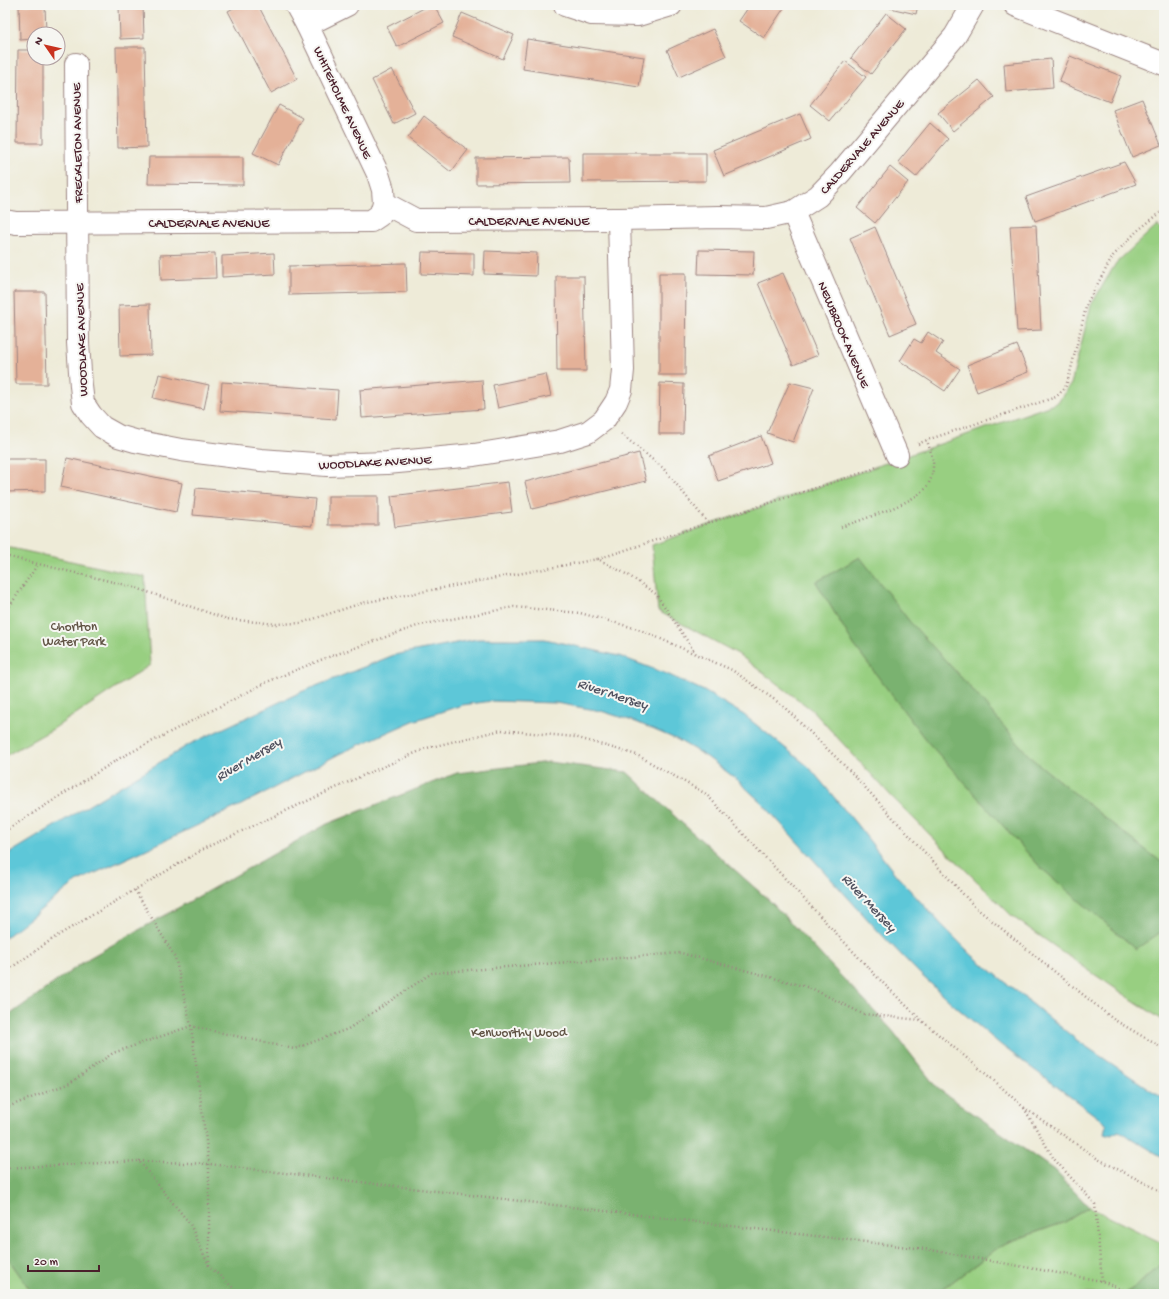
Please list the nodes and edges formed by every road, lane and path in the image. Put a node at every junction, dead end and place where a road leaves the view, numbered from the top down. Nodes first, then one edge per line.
1 (296, 5) edge
2 (347, 5) edge
3 (565, 5) edge
4 (671, 5) edge
5 (973, 5) edge
6 (1015, 5) edge
7 (307, 25) junction
8 (76, 64) dead end
9 (1164, 64) edge
10 (384, 202) junction
11 (1164, 210) edge
12 (794, 212) junction
13 (619, 219) junction
14 (5, 221) edge
15 (77, 222) junction
16 (604, 420) junction
17 (926, 440) junction
18 (897, 455) junction
19 (708, 523) junction
20 (841, 527) dead end
21 (5, 556) edge
22 (598, 559) junction
23 (38, 564) junction
24 (5, 613) edge
25 (696, 654) junction
26 (5, 831) edge
27 (135, 890) junction
28 (5, 972) edge
29 (920, 1020) junction
30 (191, 1026) junction
31 (1164, 1049) edge
32 (1023, 1107) junction
33 (5, 1108) edge
34 (138, 1162) junction
35 (209, 1164) junction
36 (5, 1168) edge
37 (1164, 1193) edge
38 (209, 1266) junction
39 (1102, 1281) junction
40 (240, 1294) edge
41 (1132, 1294) edge

1 - 7 street, WHITEHOLME AVENUE
2 - 7 street
3 - 4 street
5 - 12 street, CALDERVALE AVENUE
6 - 9 street
7 - 10 street, WHITEHOLME AVENUE
8 - 15 street, FRECKLETON AVENUE
10 - 13 street, CALDERVALE AVENUE
10 - 15 street, CALDERVALE AVENUE
11 - 17 path
12 - 13 street, CALDERVALE AVENUE
12 - 18 street, NEWBROOK AVENUE
13 - 16 street, WOODLAKE AVENUE
14 - 15 street, CALDERVALE AVENUE
15 - 16 street, WOODLAKE AVENUE
16 - 19 path
17 - 18 path
17 - 20 path
18 - 19 path
19 - 22 path
21 - 23 path
22 - 23 path
22 - 25 path
23 - 24 path
25 - 26 path
25 - 31 path
27 - 28 path
27 - 29 path
27 - 30 path
29 - 30 path
29 - 32 path
30 - 33 path
30 - 35 path
32 - 37 path
32 - 39 path
34 - 35 path
34 - 36 path
34 - 38 path
35 - 38 path
35 - 39 path
38 - 40 path
39 - 41 path

